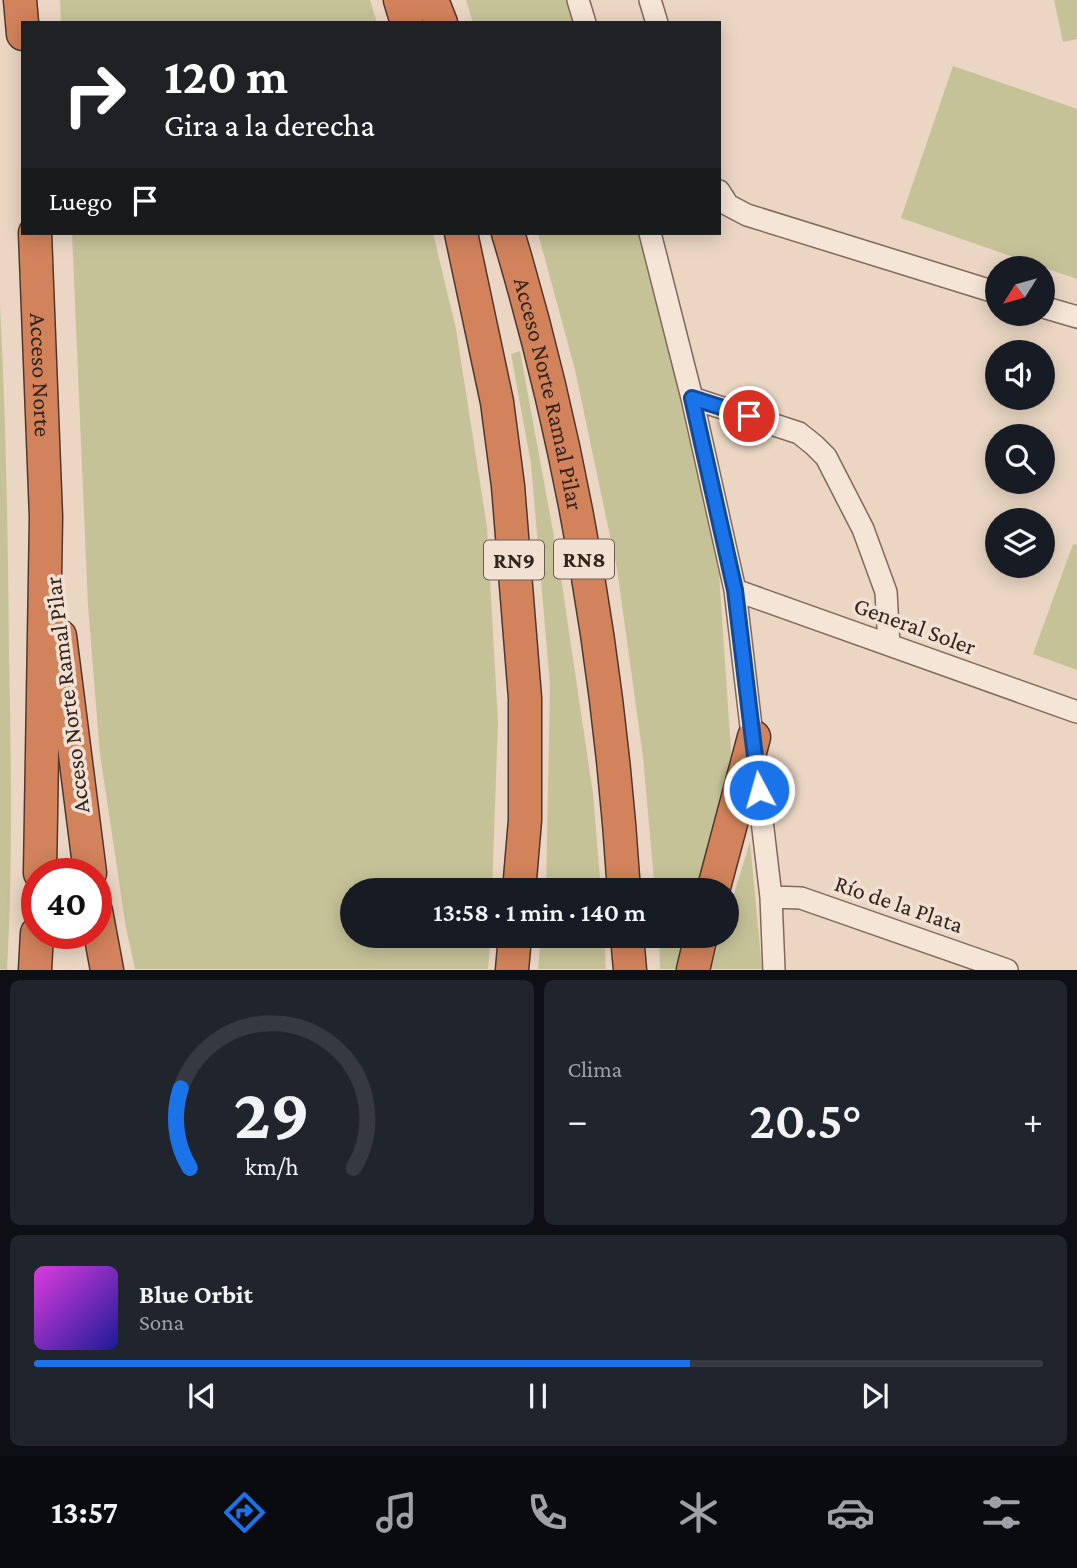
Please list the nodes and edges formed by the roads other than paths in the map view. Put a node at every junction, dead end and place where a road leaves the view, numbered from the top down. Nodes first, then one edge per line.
1 (20, 0) edge
2 (400, 0) edge
3 (432, 0) edge
4 (578, 0) edge
5 (650, 0) edge
6 (22, 21) edge
7 (406, 21) edge
8 (440, 21) edge
9 (584, 21) edge
10 (656, 21) edge
11 (721, 194) edge
12 (35, 235) edge
13 (461, 235) edge
14 (509, 235) edge
15 (651, 235) edge
16 (985, 289) edge
17 (1055, 311) edge
18 (1077, 317) edge
19 (692, 398) junction
20 (46, 517) junction
21 (735, 590) junction
22 (889, 645) junction
23 (1077, 712) edge
24 (754, 737) junction
25 (40, 858) edge
26 (88, 858) edge
27 (520, 878) edge
28 (623, 878) edge
29 (716, 878) edge
30 (771, 897) junction
31 (514, 948) edge
32 (628, 948) edge
33 (698, 948) edge
34 (36, 949) edge
35 (103, 949) edge
36 (35, 970) edge
37 (107, 970) edge
38 (512, 970) edge
39 (629, 970) edge
40 (693, 970) edge
41 (774, 970) edge
42 (1007, 970) edge

1 - 6 highway
2 - 7 highway
3 - 8 highway
4 - 9 street
5 - 10 street
11 - 16 street
12 - 20 highway, Acceso Norte
13 - 27 highway, RN9
14 - 28 highway, Acceso Norte Ramal Pilar / RN8
15 - 19 street
17 - 18 street
19 - 21 street
19 - 22 street
20 - 25 highway
20 - 26 highway, Acceso Norte Ramal Pilar
21 - 22 street, General Soler
21 - 24 street
22 - 23 street, General Soler
24 - 29 highway
24 - 30 street
30 - 41 street
30 - 42 street, Río de la Plata
31 - 38 highway
32 - 39 highway
33 - 40 highway
34 - 36 highway
35 - 37 highway

